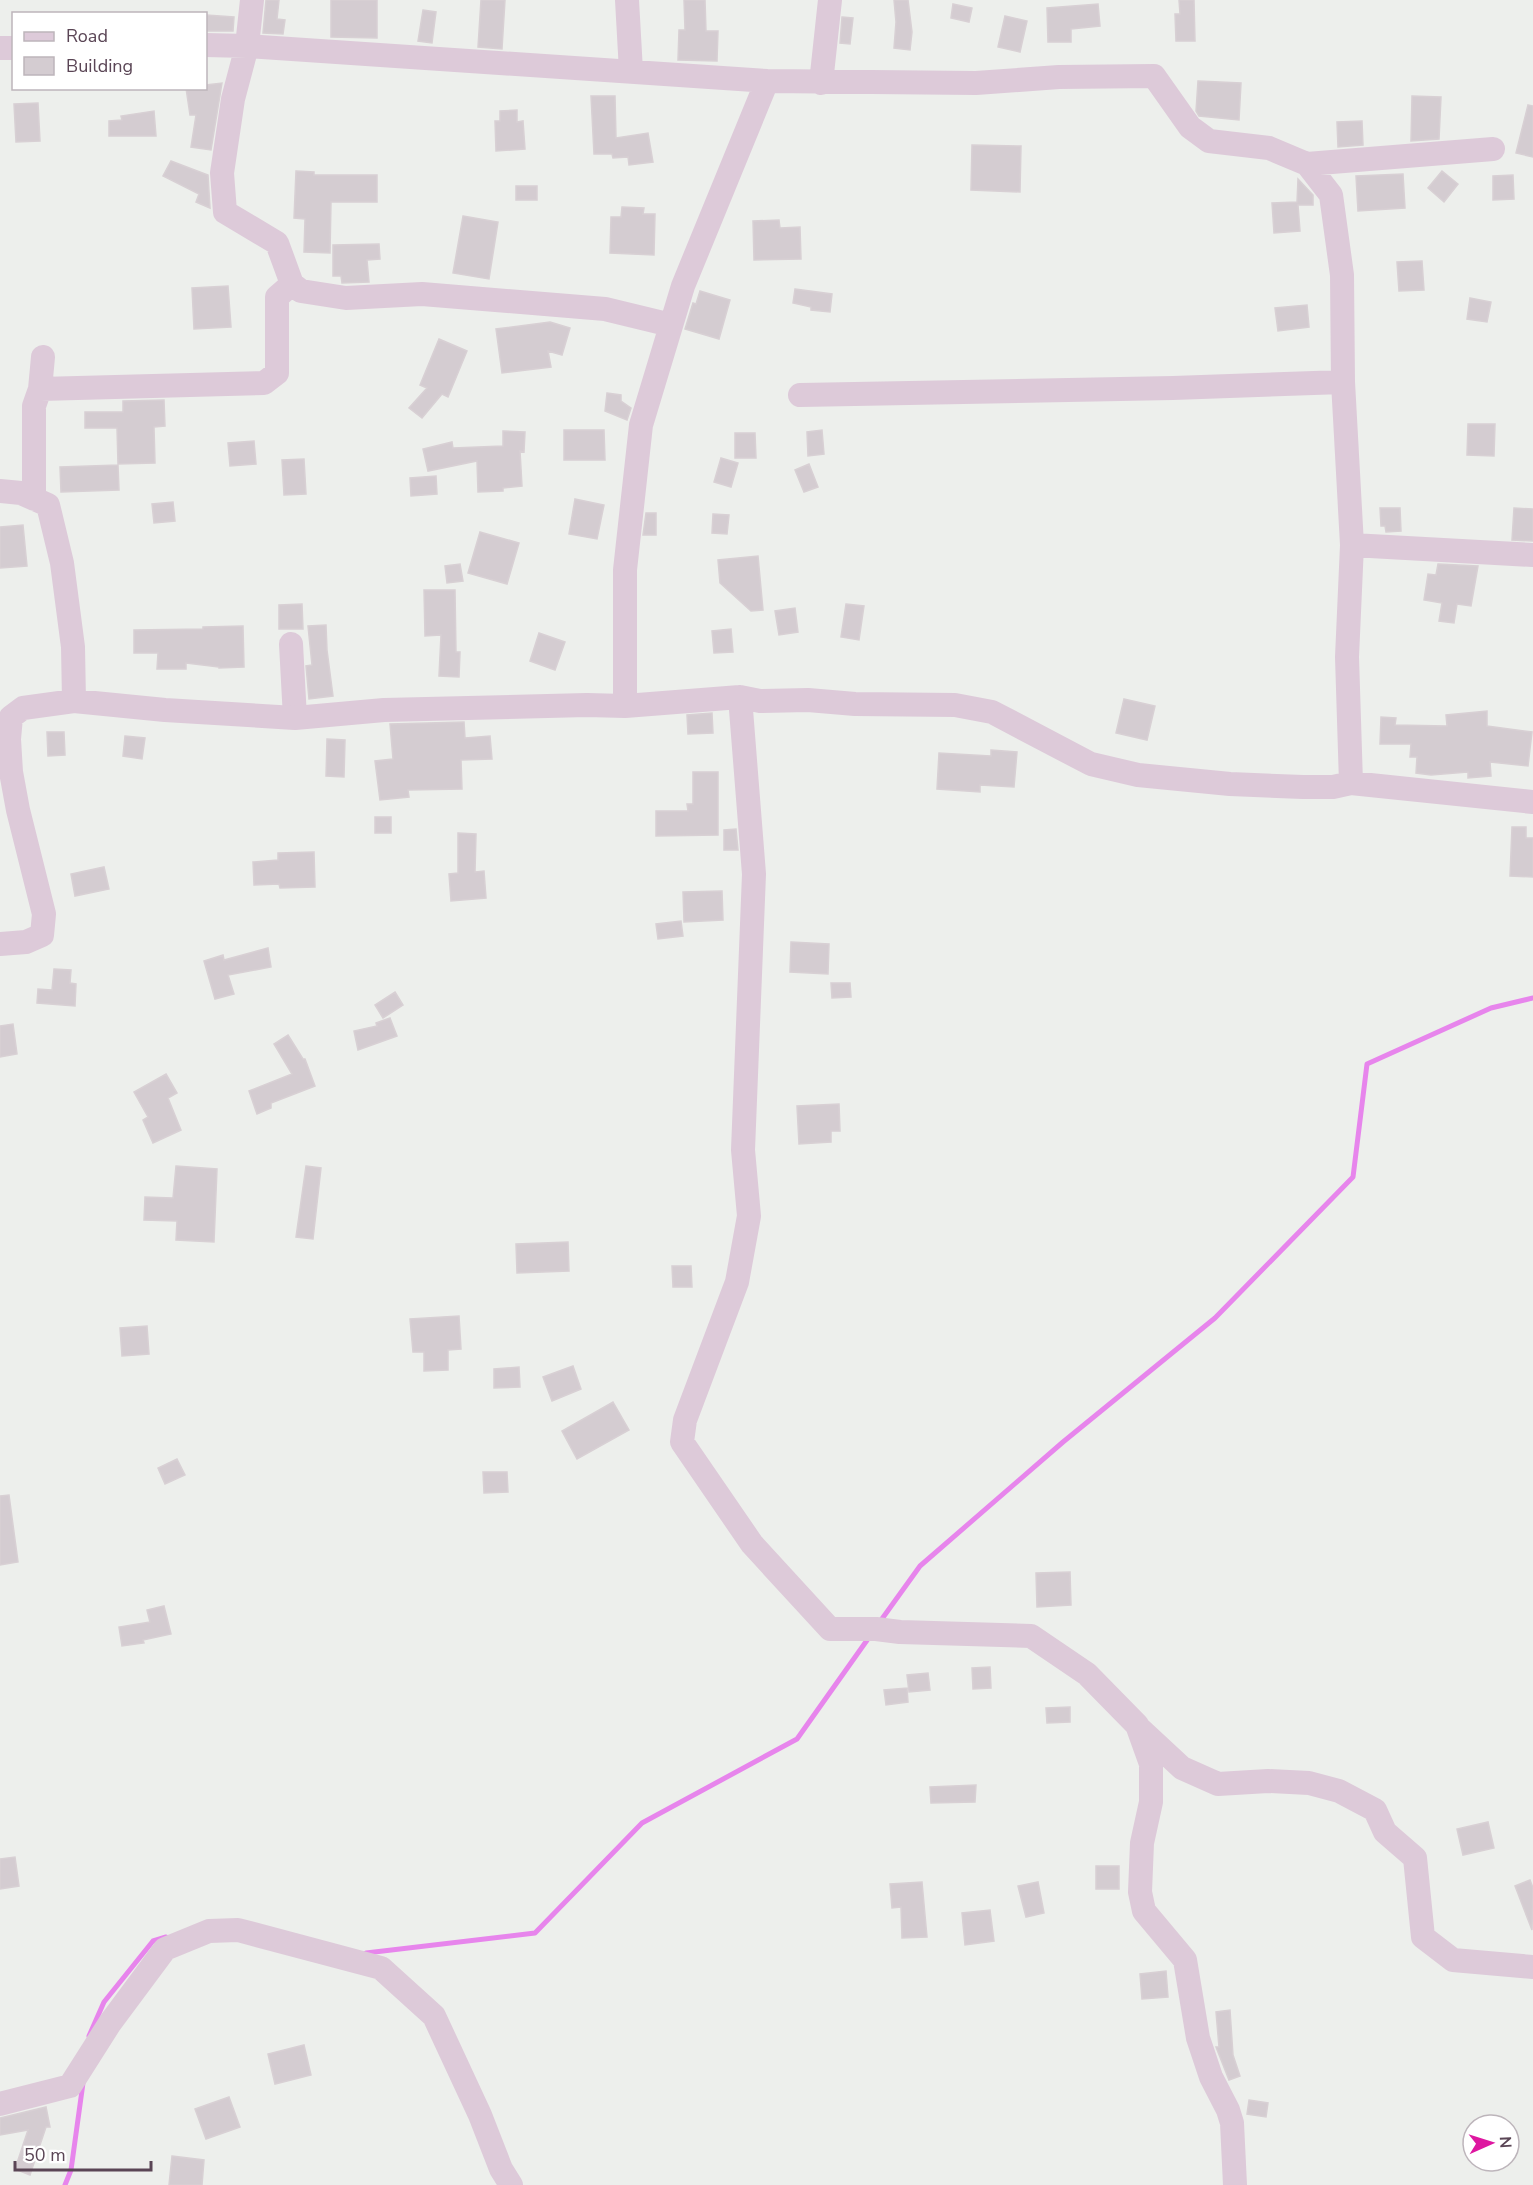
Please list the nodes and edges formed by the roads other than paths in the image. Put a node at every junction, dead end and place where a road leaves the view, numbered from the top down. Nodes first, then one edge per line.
1 (252, 0) edge
2 (627, 0) edge
3 (830, 0) edge
4 (207, 45) edge
5 (247, 46) junction
6 (632, 71) junction
7 (767, 81) junction
8 (820, 83) junction
9 (1493, 149) dead end
10 (1307, 164) junction
11 (292, 284) junction
12 (672, 325) junction
13 (43, 357) dead end
14 (1343, 382) junction
15 (40, 389) junction
16 (800, 395) dead end
17 (0, 491) edge
18 (34, 499) junction
19 (1352, 545) junction
20 (1533, 555) edge
21 (291, 644) dead end
22 (740, 697) junction
23 (74, 701) junction
24 (625, 706) junction
25 (295, 718) junction
26 (1351, 783) junction
27 (1533, 802) edge
28 (0, 944) edge
29 (1137, 1725) junction
30 (1533, 1967) edge
31 (0, 2104) edge
32 (511, 2185) edge
33 (1235, 2185) edge

1 - 5 street
2 - 6 street
3 - 8 street
4 - 5 street
5 - 6 street
5 - 11 street
6 - 7 street
7 - 8 street
7 - 12 street
8 - 10 street
9 - 10 street
10 - 14 street
11 - 12 street
11 - 15 street
12 - 24 street
13 - 15 street
14 - 16 street
14 - 19 street
15 - 18 street
17 - 18 street
18 - 23 street
19 - 20 street
19 - 26 street
21 - 25 street
22 - 24 street
22 - 26 street
22 - 29 street
23 - 25 street
23 - 28 street
24 - 25 street
26 - 27 street
29 - 30 street
29 - 33 street
31 - 32 street

